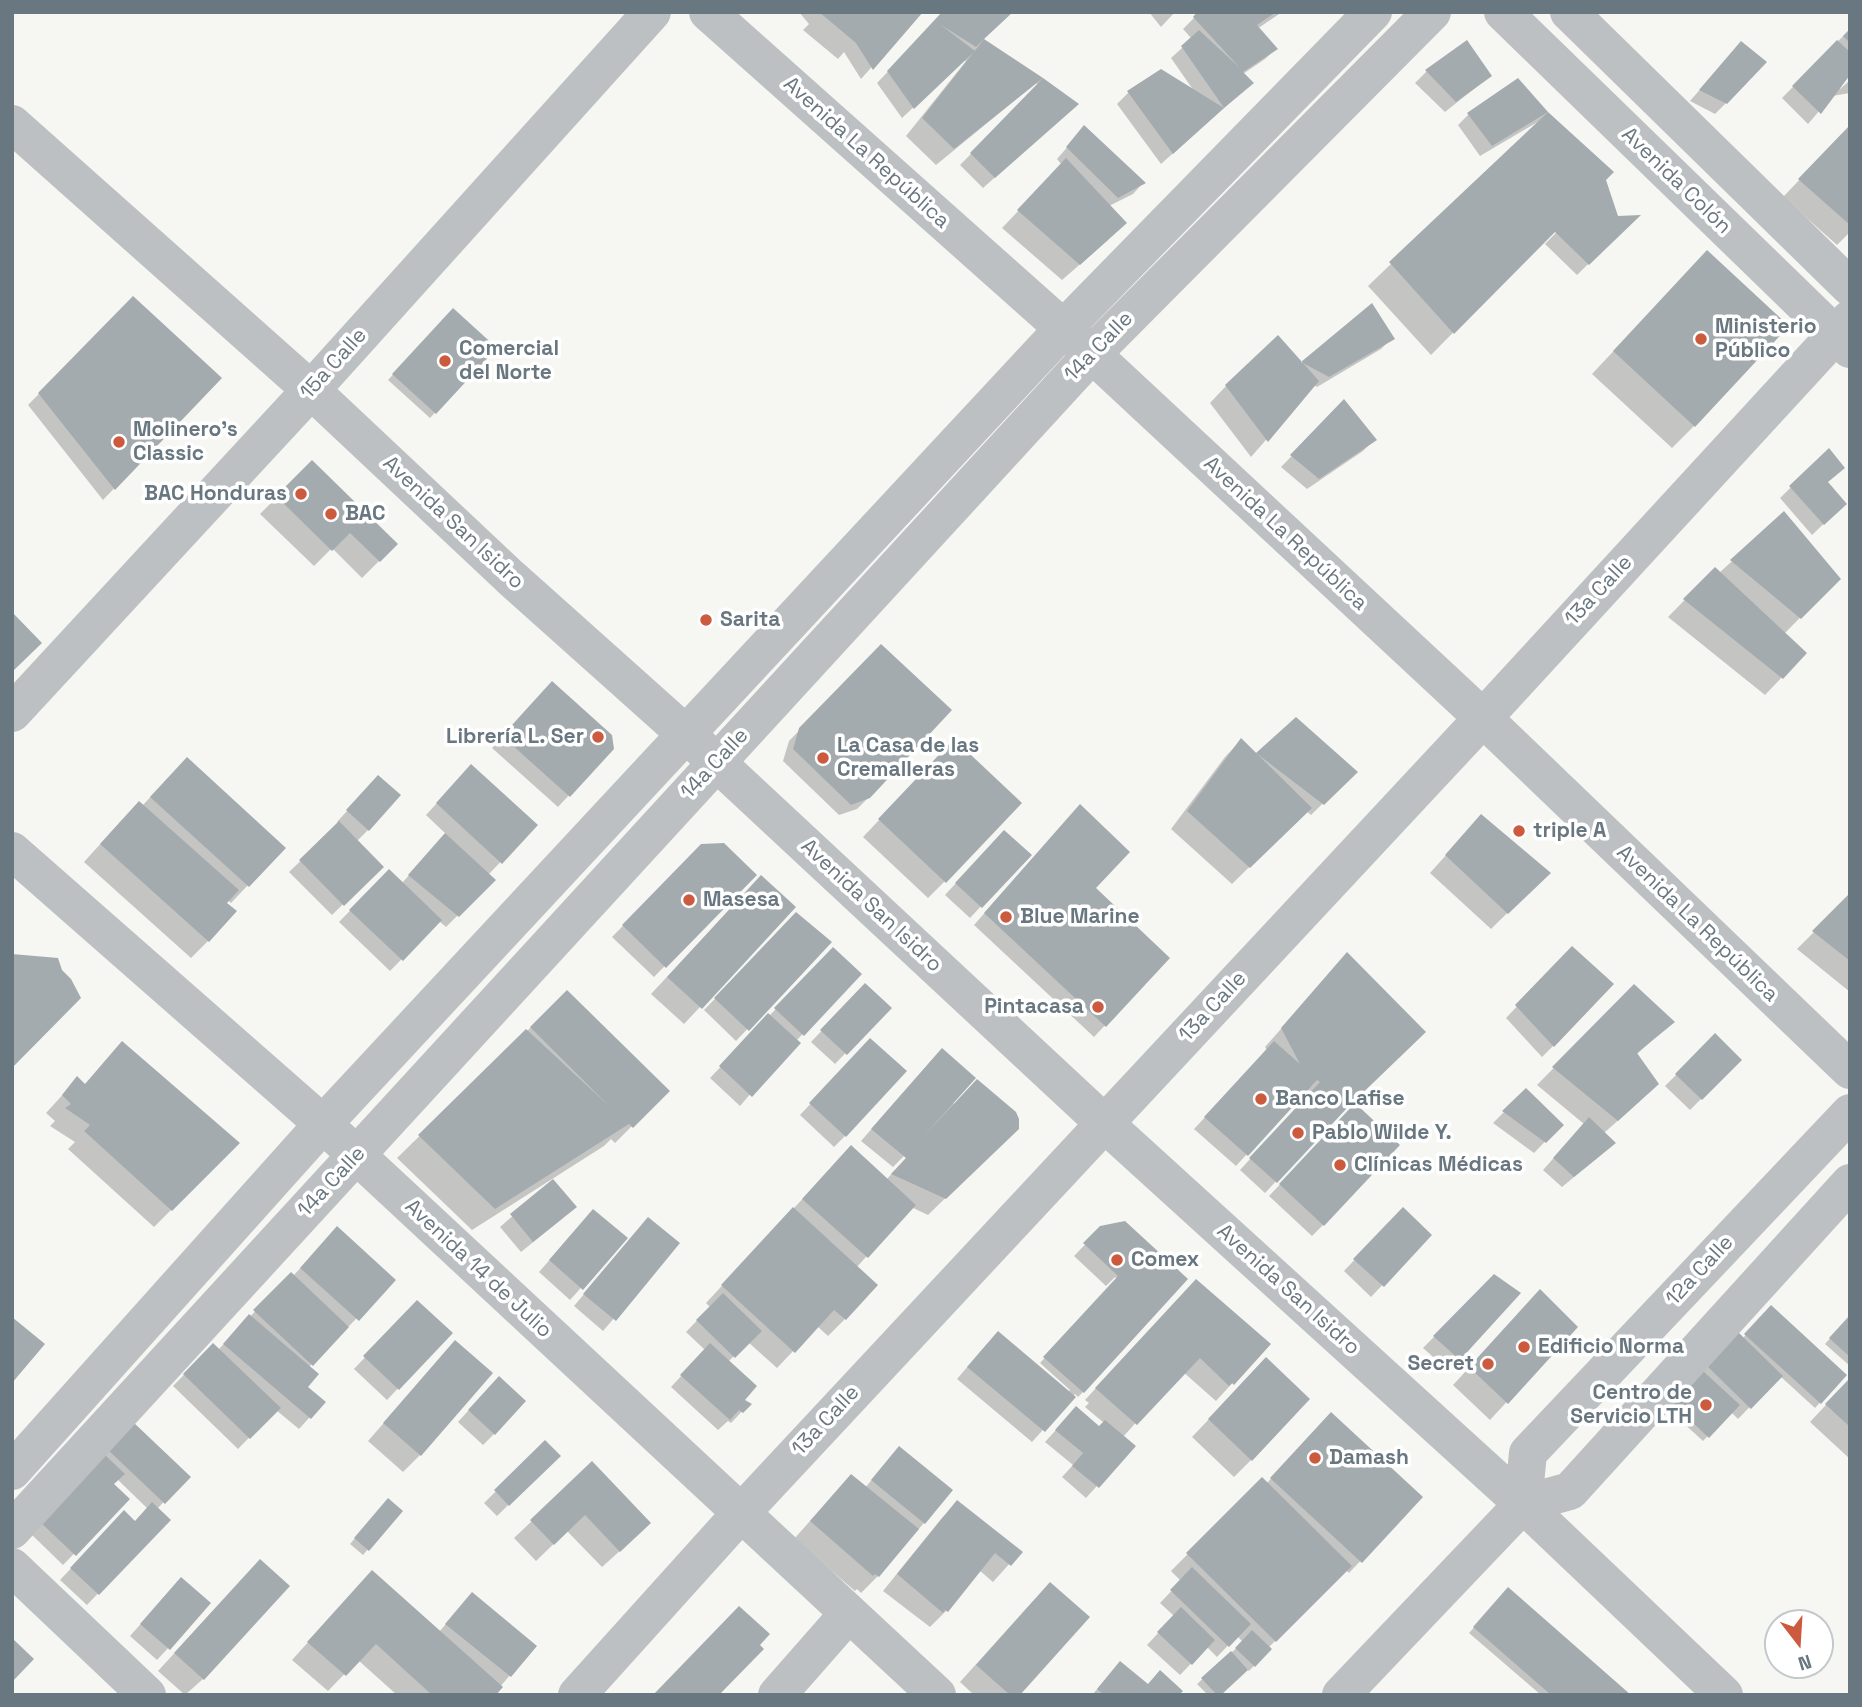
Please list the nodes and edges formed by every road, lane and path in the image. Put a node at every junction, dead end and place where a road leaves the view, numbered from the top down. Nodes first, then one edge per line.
1 (652, 12) edge
2 (708, 12) edge
3 (1373, 12) edge
4 (1432, 12) edge
5 (1503, 12) edge
6 (1569, 12) edge
7 (12, 124) edge
8 (1850, 287) edge
9 (1063, 329) junction
10 (1845, 334) edge
11 (1091, 354) junction
12 (311, 390) junction
13 (12, 713) edge
14 (1483, 718) junction
15 (686, 734) junction
16 (717, 762) junction
17 (12, 851) edge
18 (1850, 1070) edge
19 (1850, 1113) edge
20 (1104, 1123) junction
21 (323, 1124) junction
22 (355, 1156) junction
23 (1850, 1183) edge
24 (12, 1471) edge
25 (1523, 1504) junction
26 (741, 1513) junction
27 (12, 1530) edge
28 (12, 1567) edge
29 (849, 1613) junction
30 (591, 1690) edge
31 (147, 1695) edge
32 (777, 1695) edge
33 (937, 1695) edge
34 (1341, 1695) edge
35 (1724, 1695) edge

1 - 12 street, 15a Calle
2 - 9 street, Avenida La República
3 - 9 street, 14a Calle
4 - 11 street, 14a Calle
5 - 10 street, Avenida Colón
6 - 8 street
7 - 12 street, Avenida San Isidro
9 - 11 street, Avenida La República
9 - 15 street, 14a Calle
10 - 14 street, 13a Calle
11 - 14 street, Avenida La República
11 - 16 street, 14a Calle
12 - 13 street, 15a Calle
12 - 15 street, Avenida San Isidro
14 - 18 street, Avenida La República
14 - 20 street, 13a Calle
15 - 16 street, Avenida San Isidro
15 - 21 street, 14a Calle
16 - 20 street, Avenida San Isidro
16 - 22 street, 14a Calle
17 - 21 street, Avenida 14 de Julio
19 - 25 street, 12a Calle
20 - 25 street, Avenida San Isidro
20 - 26 street, 13a Calle
21 - 22 street, Avenida 14 de Julio
21 - 24 street, 14a Calle
22 - 26 street, Avenida 14 de Julio
22 - 27 street, 14a Calle
23 - 25 street
25 - 34 street
25 - 35 street, Avenida San Isidro
26 - 29 street, Avenida 14 de Julio
26 - 30 street, 13a Calle
28 - 31 street
29 - 32 street
29 - 33 street, Avenida 14 de Julio

